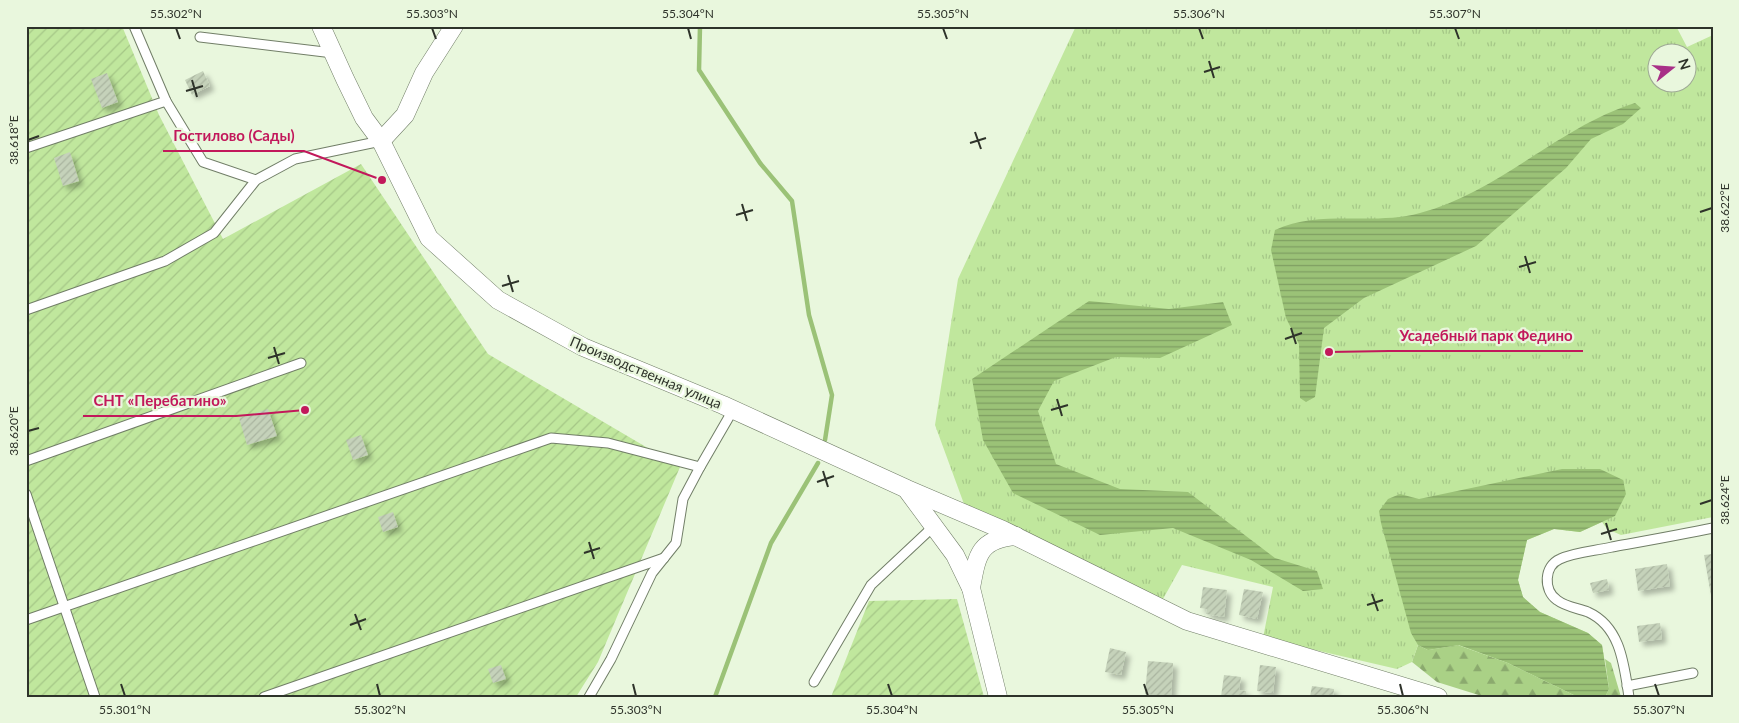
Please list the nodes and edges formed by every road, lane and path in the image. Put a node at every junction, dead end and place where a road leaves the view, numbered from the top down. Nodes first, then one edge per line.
1 (134, 26) edge
2 (321, 26) edge
3 (454, 26) edge
4 (200, 37) dead end
5 (333, 53) junction
6 (166, 101) junction
7 (381, 141) junction
8 (26, 148) edge
9 (256, 180) junction
10 (26, 310) edge
11 (301, 363) dead end
12 (733, 410) junction
13 (26, 461) edge
14 (700, 467) junction
15 (907, 489) junction
16 (26, 494) edge
17 (934, 526) junction
18 (1713, 528) edge
19 (1016, 536) junction
20 (664, 558) junction
21 (971, 588) junction
22 (65, 607) junction
23 (26, 620) edge
24 (1693, 673) dead end
25 (814, 682) dead end
26 (1628, 686) junction
27 (95, 697) edge
28 (264, 697) edge
29 (588, 697) edge
30 (998, 697) edge
31 (1438, 697) edge
32 (1630, 697) edge

1 - 6 lane
2 - 5 street, Производственная улица
3 - 7 street
4 - 5 lane
5 - 7 street, Производственная улица
6 - 8 lane
6 - 9 lane
7 - 9 lane
7 - 12 street, Производственная улица
9 - 10 lane
11 - 13 lane
12 - 14 lane
12 - 15 street, Производственная улица
14 - 20 lane
14 - 22 lane
15 - 17 street
15 - 19 street, Производственная улица
16 - 22 lane
17 - 21 street
17 - 25 lane
18 - 26 lane
19 - 21 street
19 - 31 street, Производственная улица
20 - 28 lane
20 - 29 lane
21 - 30 street
22 - 23 lane
22 - 27 lane
24 - 26 lane
26 - 32 lane

